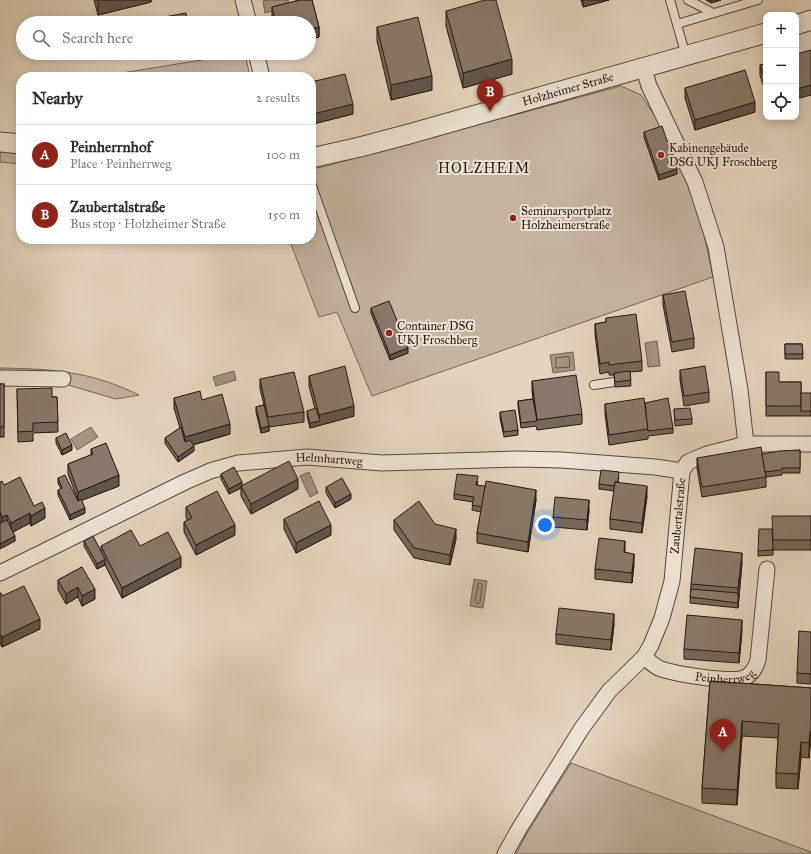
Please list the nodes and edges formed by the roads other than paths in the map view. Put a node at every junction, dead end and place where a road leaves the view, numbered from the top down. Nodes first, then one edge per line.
1 (243, 0) edge
2 (670, 0) edge
3 (688, 0) edge
4 (758, 0) edge
5 (713, 13) junction
6 (247, 16) edge
7 (811, 20) edge
8 (677, 24) junction
9 (799, 24) edge
10 (763, 35) edge
11 (686, 57) junction
12 (258, 60) edge
13 (644, 69) junction
14 (261, 72) edge
15 (0, 142) edge
16 (16, 144) edge
17 (316, 157) edge
18 (316, 197) edge
19 (355, 308) dead end
20 (0, 378) edge
21 (63, 380) dead end
22 (614, 382) edge
23 (594, 385) dead end
24 (746, 444) junction
25 (811, 444) edge
26 (682, 471) junction
27 (767, 569) dead end
28 (0, 573) edge
29 (644, 657) junction
30 (505, 854) edge

1 - 6 street
2 - 8 lane
3 - 5 lane
4 - 5 lane
5 - 8 lane
7 - 9 street
8 - 11 lane
10 - 11 street, Holzheimer Straße
11 - 13 street, Holzheimer Straße
12 - 14 street
13 - 17 street, Holzheimer Straße
13 - 24 street
15 - 16 street
18 - 19 lane
20 - 21 street
22 - 23 lane
24 - 25 street, Zaubertalstraße
24 - 26 street, Zaubertalstraße
26 - 28 street, Helmhartweg
26 - 29 street, Zaubertalstraße
27 - 29 street, Peinherrweg
29 - 30 street, Zaubertalstraße

